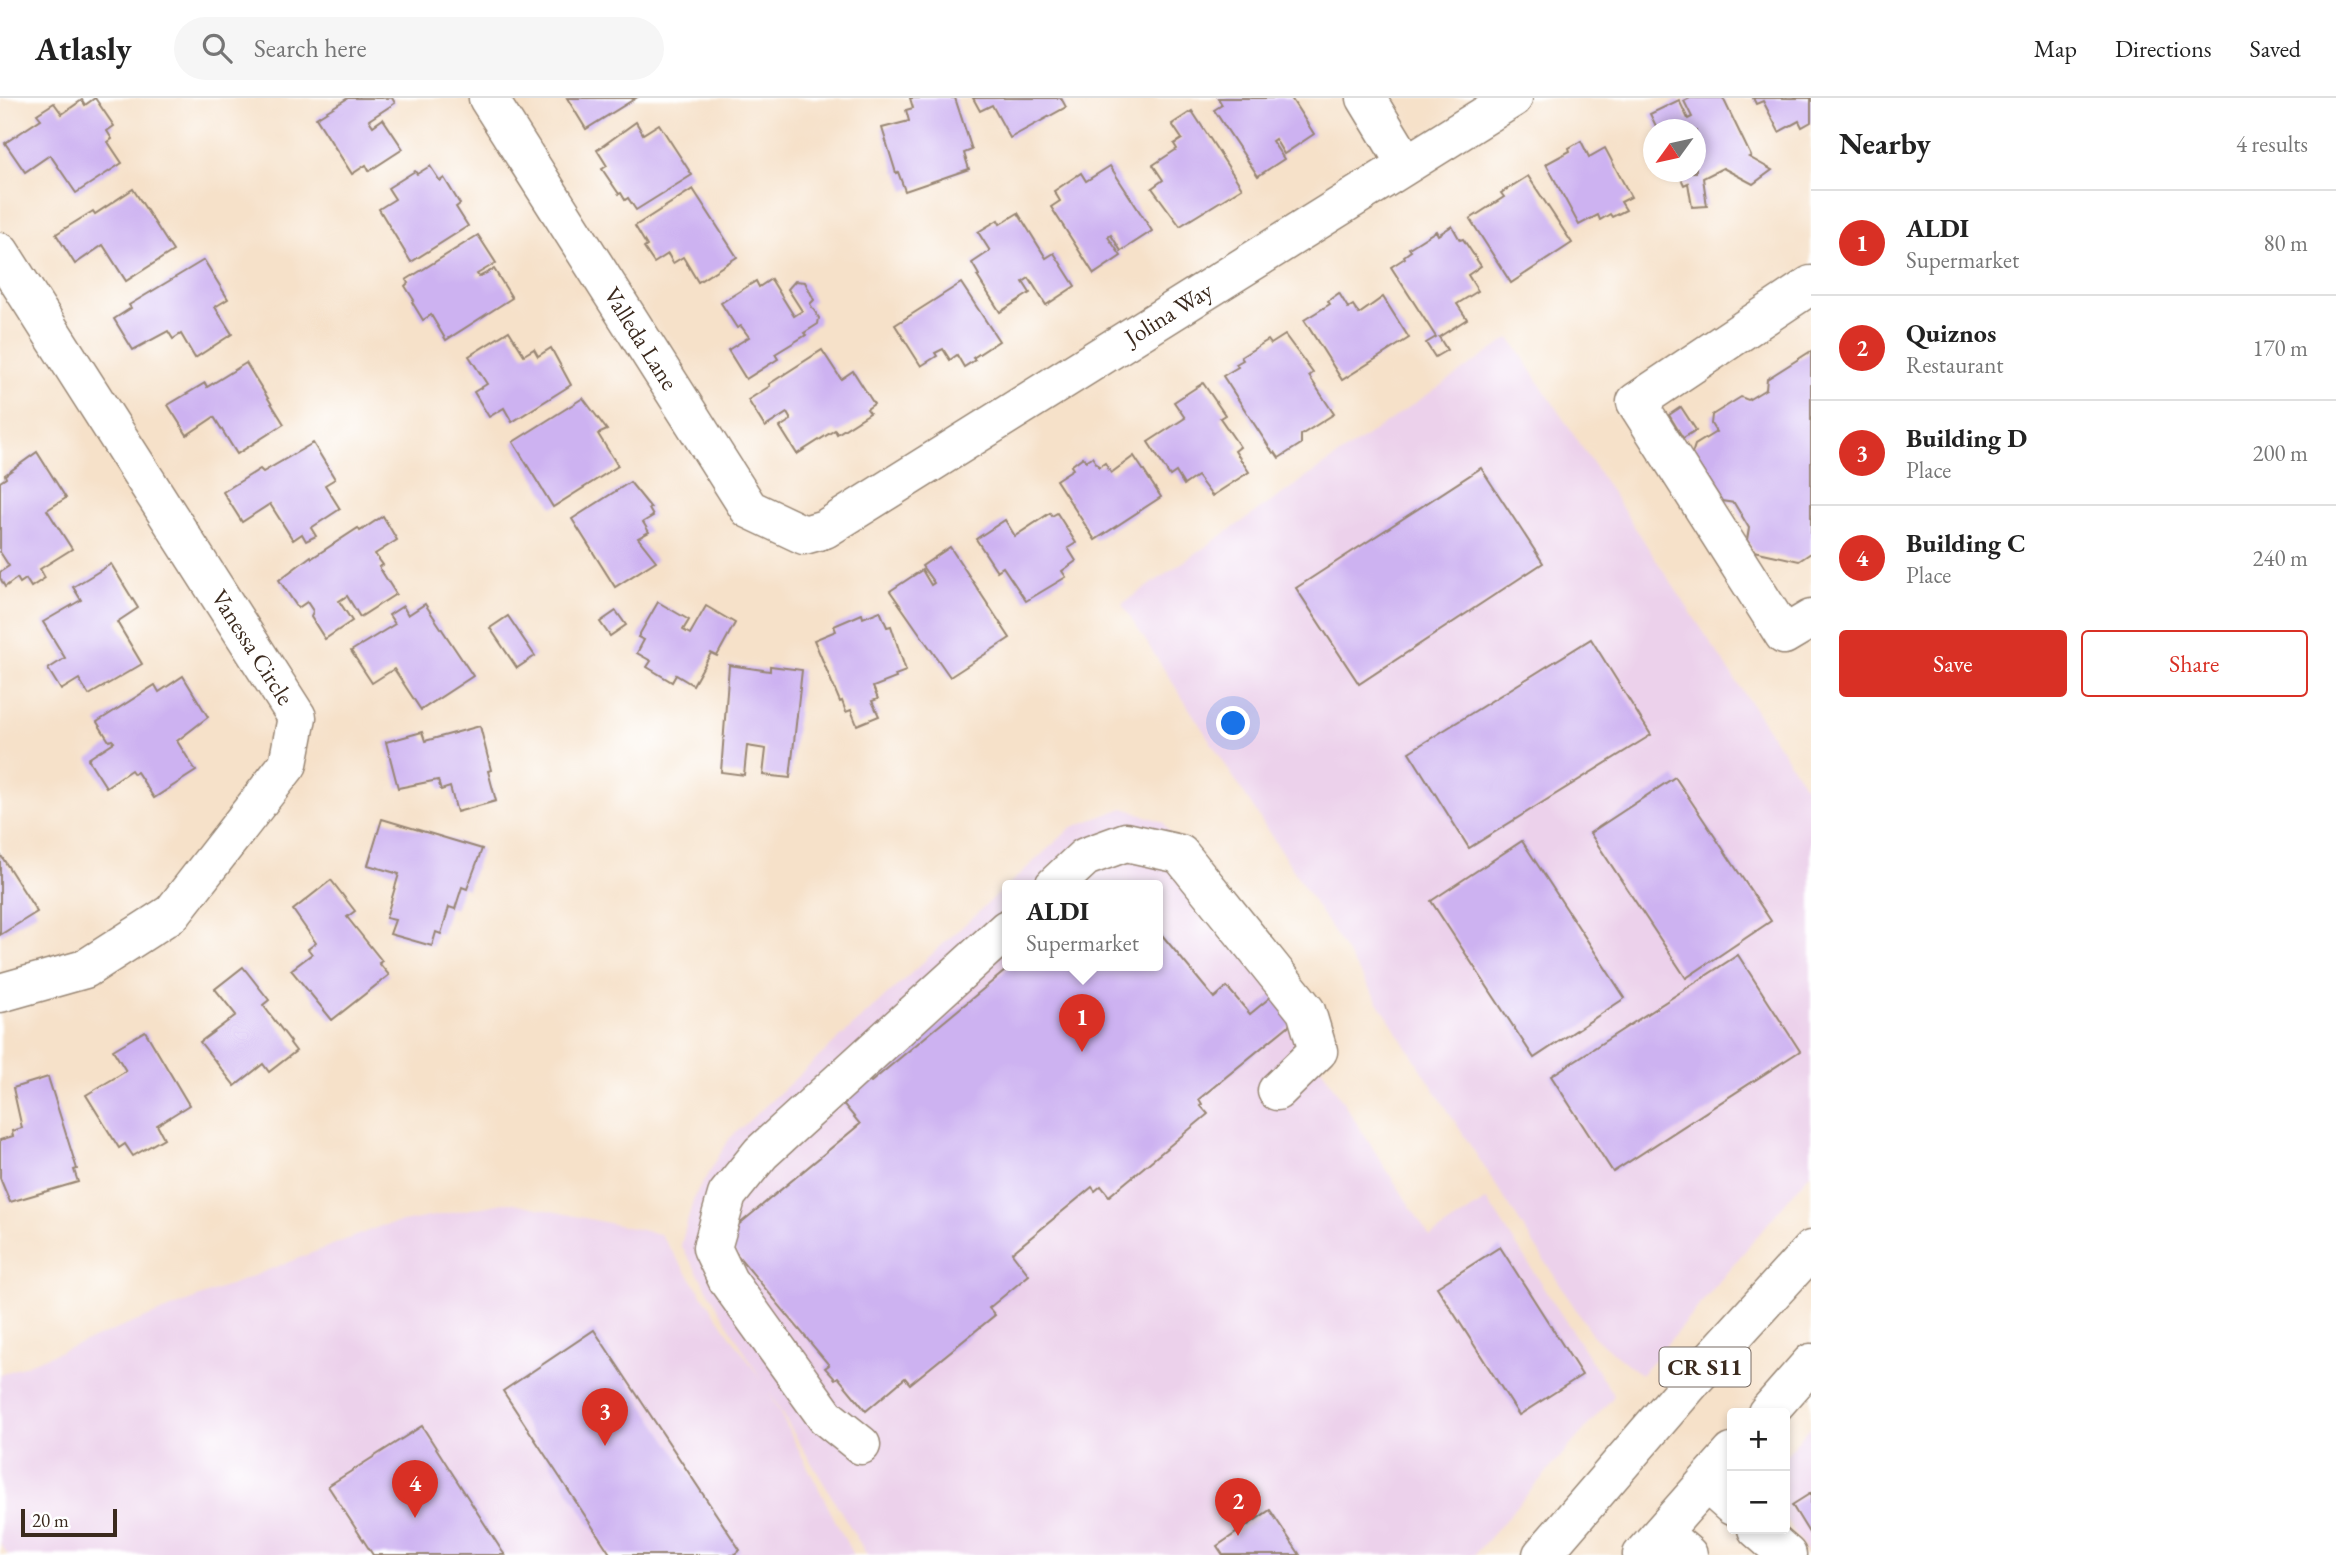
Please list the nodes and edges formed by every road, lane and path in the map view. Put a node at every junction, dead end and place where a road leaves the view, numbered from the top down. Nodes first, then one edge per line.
1 (488, 98) edge
2 (1366, 98) edge
3 (1513, 98) edge
4 (1406, 164) junction
5 (0, 252) edge
6 (1811, 285) edge
7 (825, 529) joint
8 (1811, 619) edge
9 (1061, 880) edge
10 (1002, 934) edge
11 (0, 993) edge
12 (1277, 1091) dead end
13 (1811, 1250) edge
14 (1811, 1363) edge
15 (1771, 1408) edge
16 (862, 1445) dead end
17 (1727, 1469) edge
18 (1719, 1495) edge
19 (1763, 1534) edge
20 (1664, 1548) edge
21 (1542, 1555) edge
22 (1787, 1555) edge

1 - 7 street, Valleda Lane
2 - 4 street
3 - 4 street, Jolina Way
4 - 7 street, Jolina Way
5 - 11 street, Vanessa Circle
6 - 8 street
9 - 12 street
10 - 16 street
13 - 21 street, CR S11
14 - 15 street, CR S11
17 - 18 street
18 - 20 street
19 - 22 street

